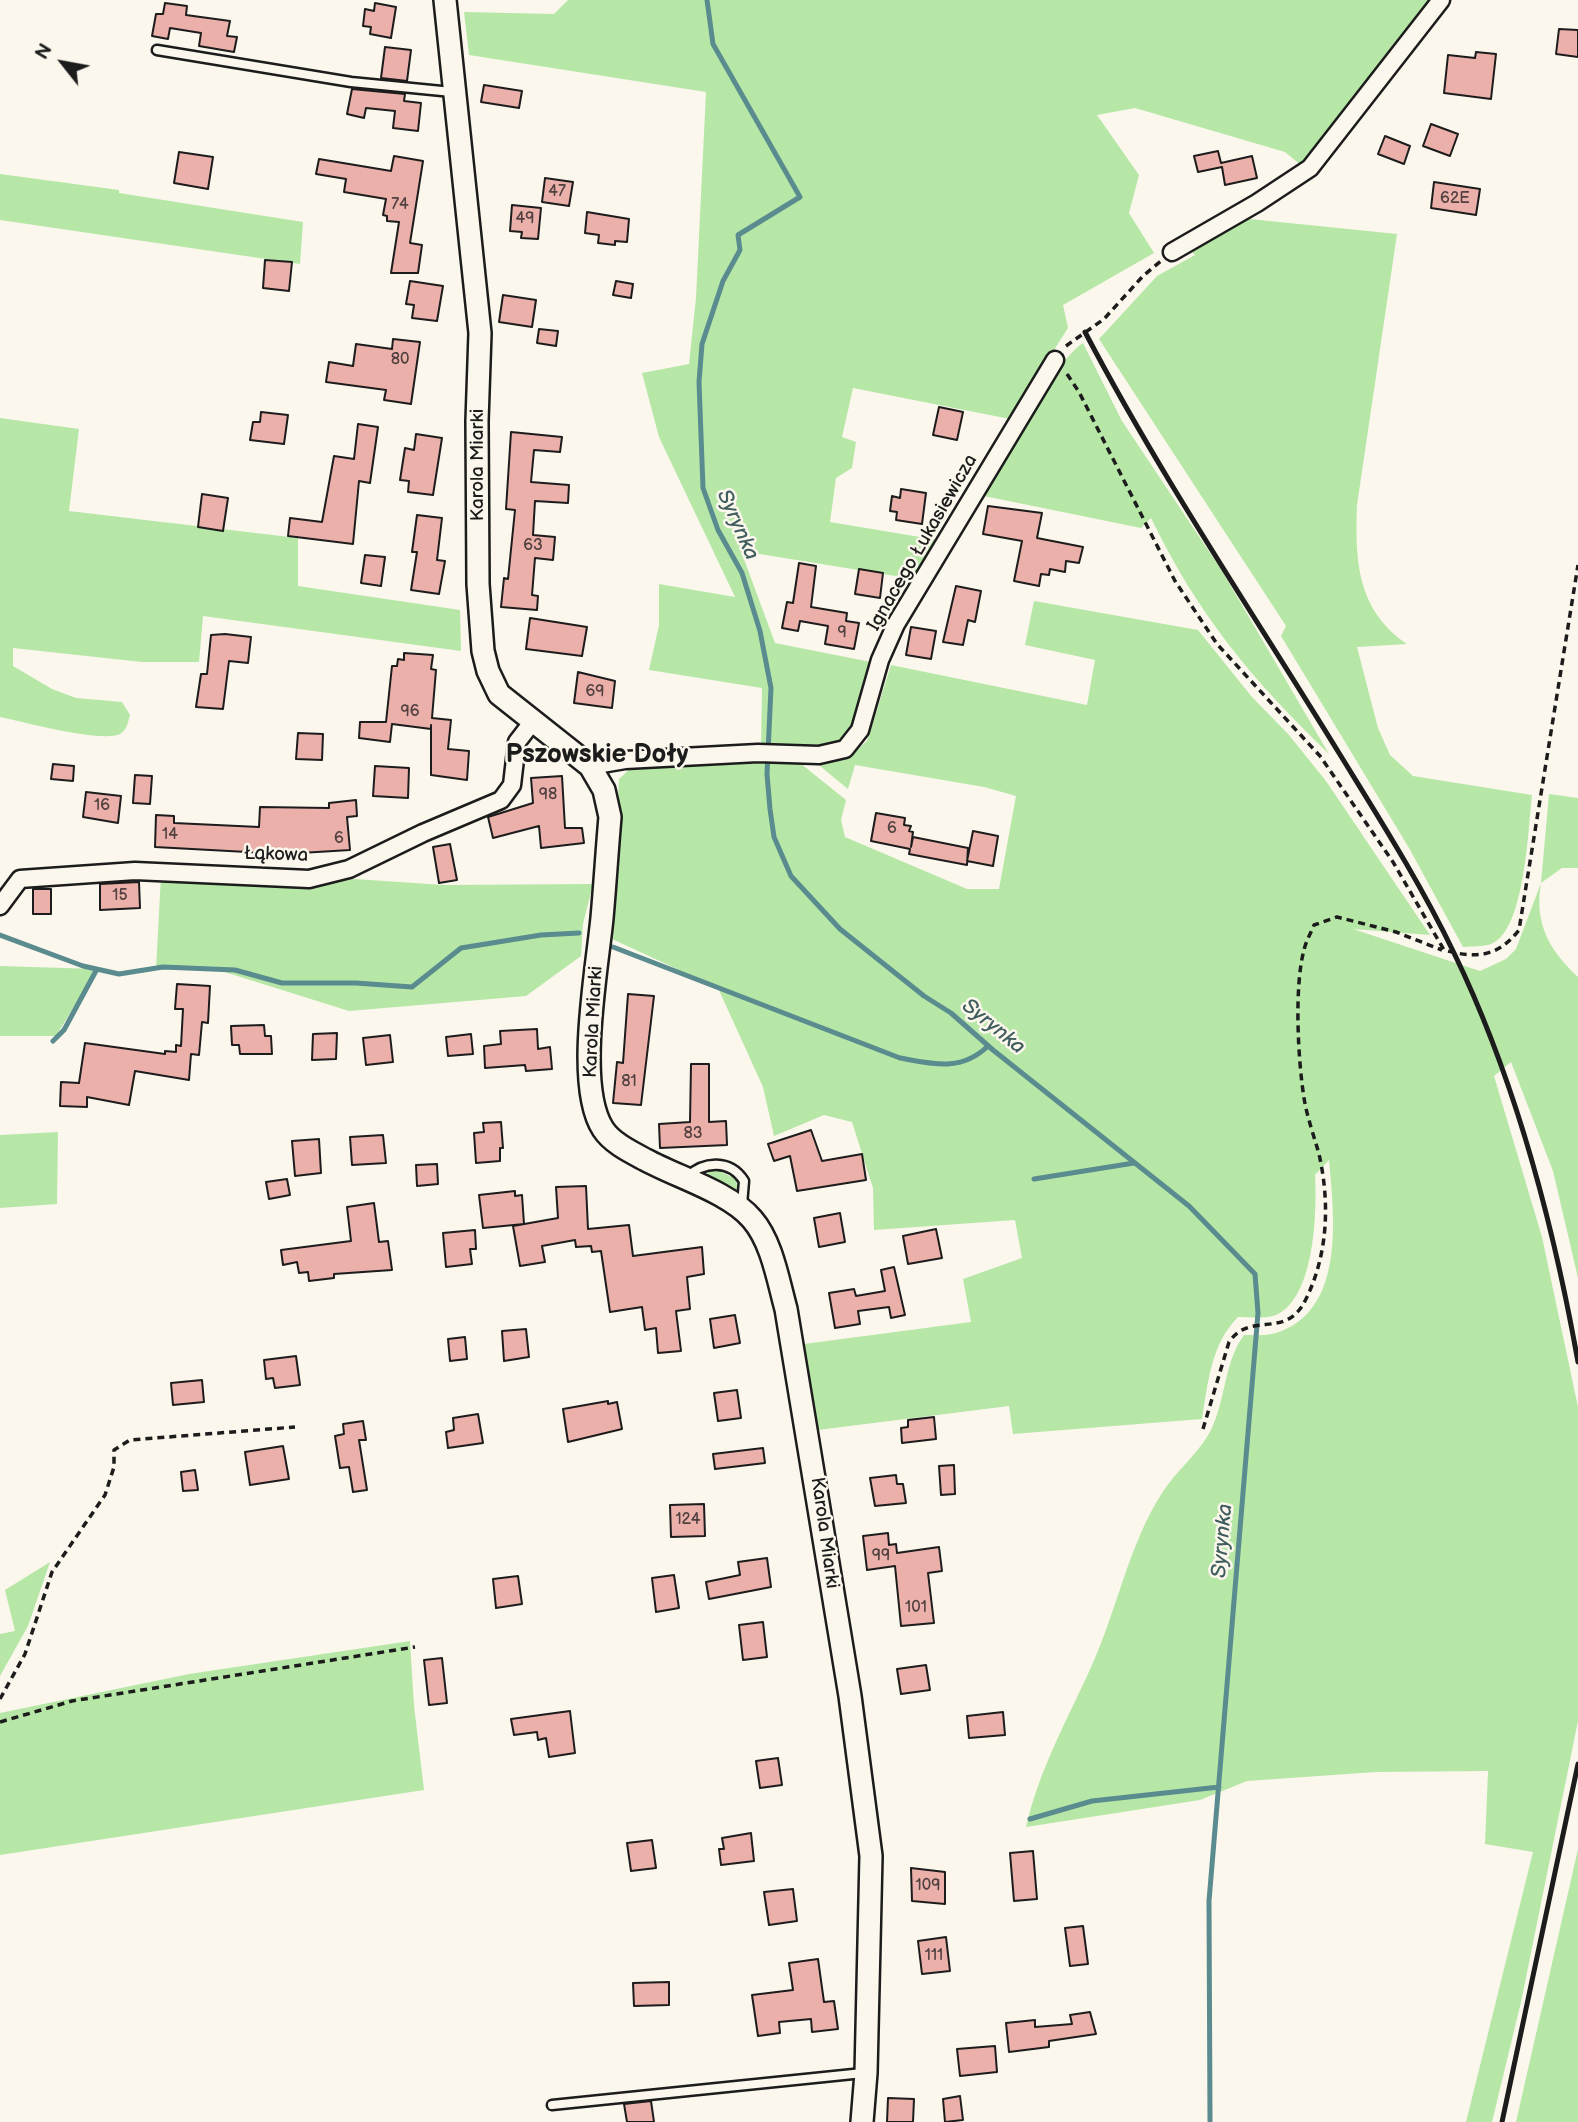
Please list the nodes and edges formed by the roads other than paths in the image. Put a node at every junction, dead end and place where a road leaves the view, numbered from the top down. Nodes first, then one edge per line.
1 (445, 0) edge
2 (1441, 0) edge
3 (158, 50) dead end
4 (455, 92) junction
5 (1172, 252) road end
6 (1055, 360) road end
7 (534, 720) junction
8 (590, 766) junction
9 (0, 906) edge
10 (685, 1179) junction
11 (741, 1210) junction
12 (866, 2073) junction
13 (552, 2105) dead end
14 (862, 2122) edge

1 - 4 street, Karola Miarki
2 - 5 street
3 - 4 lane
4 - 7 street, Karola Miarki
6 - 8 street, Ignacego Łukasiewicza
7 - 8 street, Karola Miarki
7 - 9 street, Łąkowa
8 - 10 street, Karola Miarki
10 - 11 street, Karola Miarki
10 - 11 lane
11 - 12 street, Karola Miarki
12 - 13 lane
12 - 14 street, Karola Miarki

